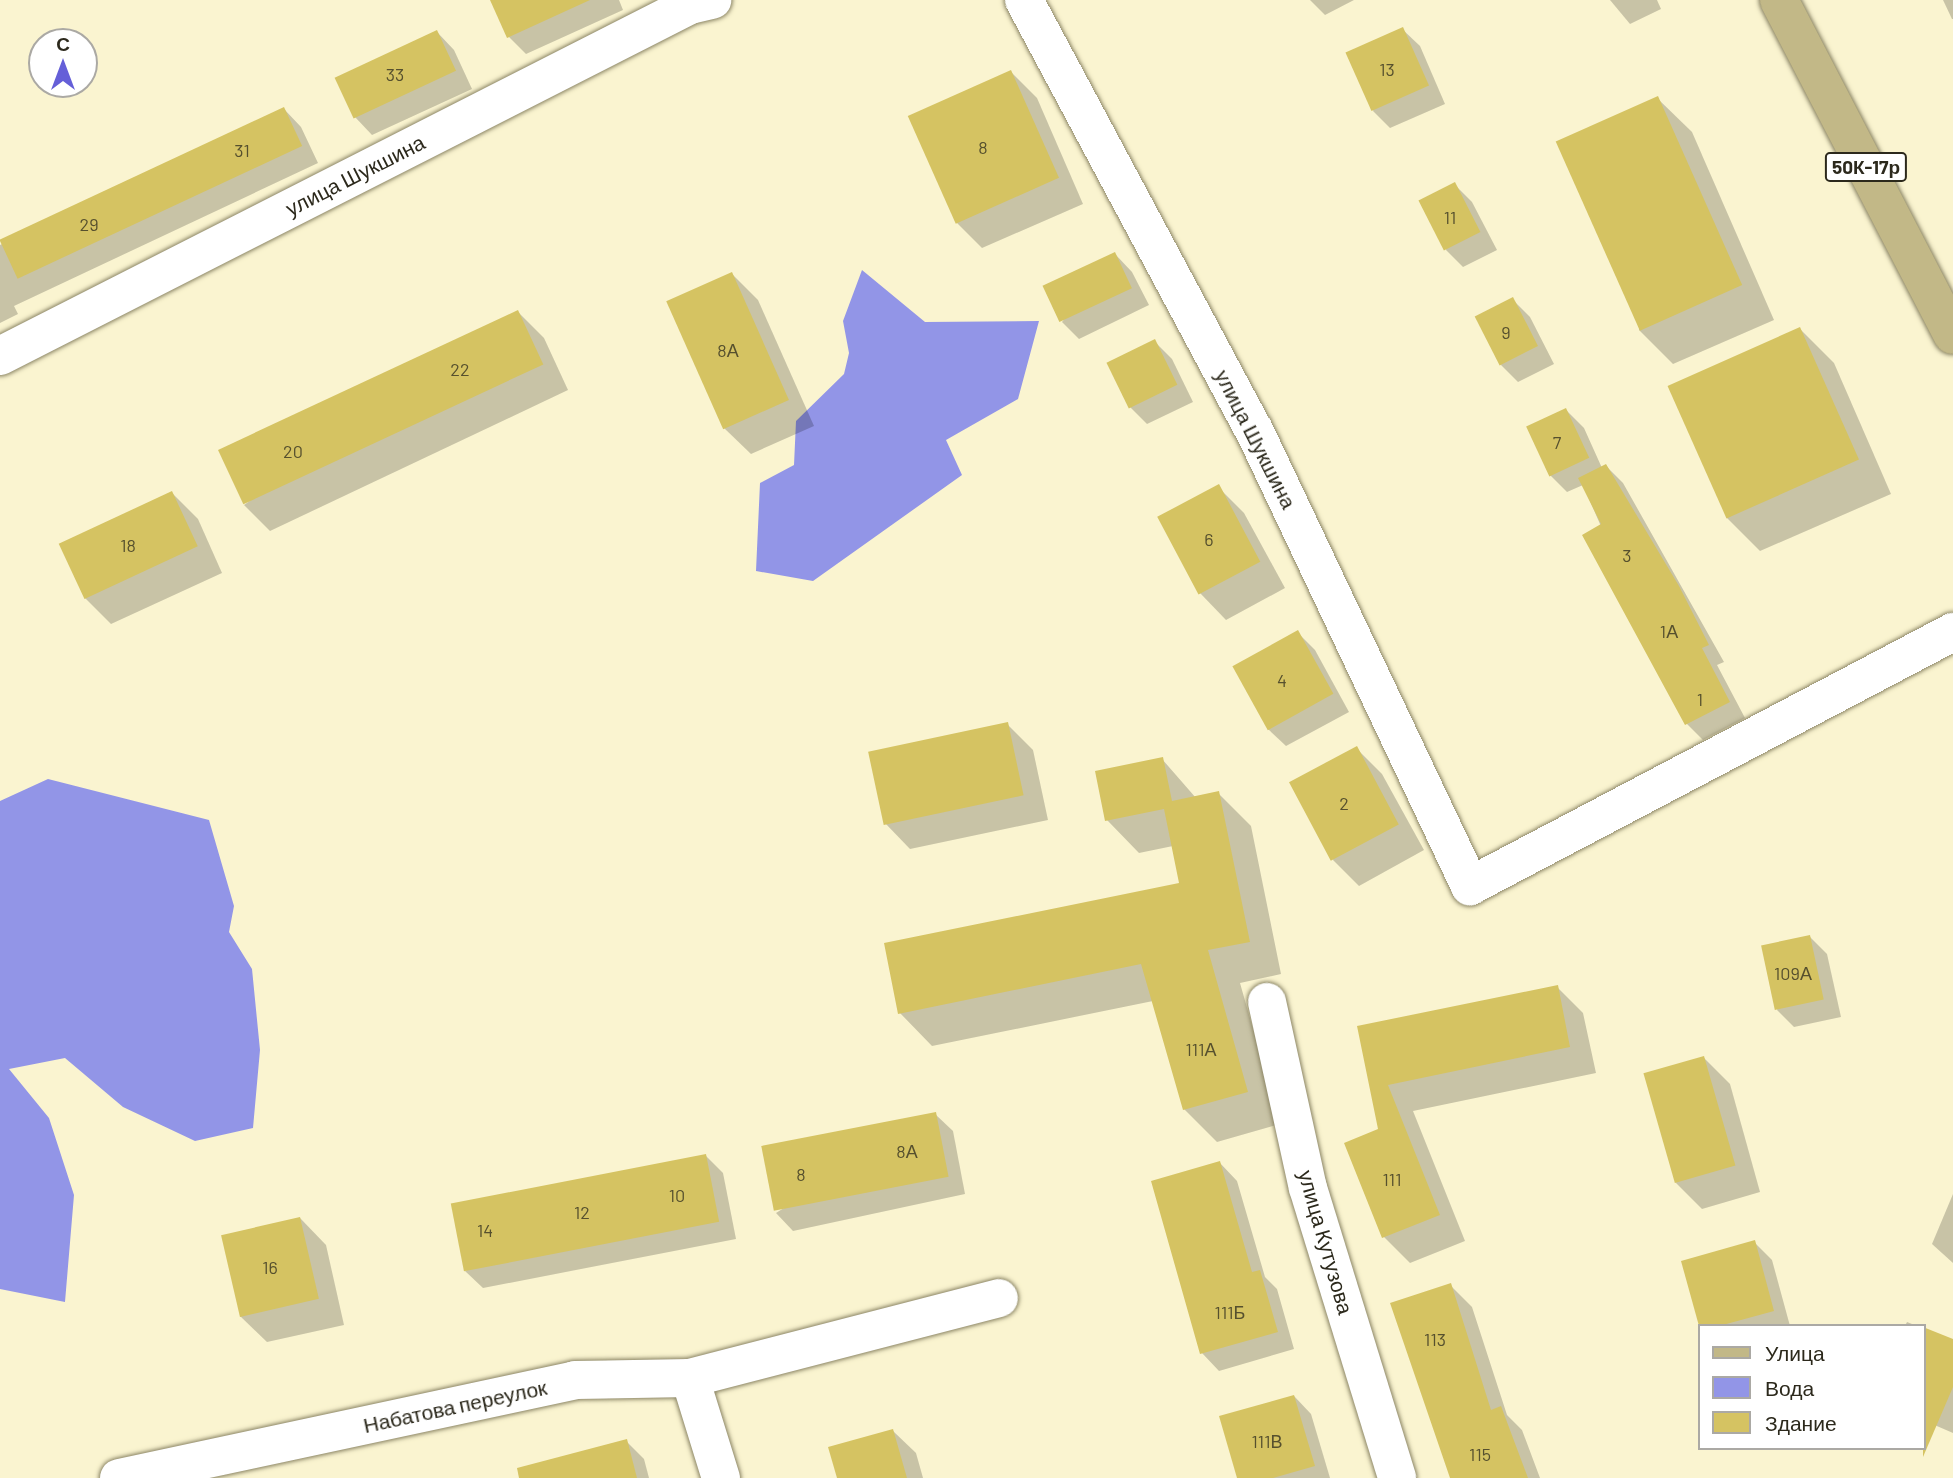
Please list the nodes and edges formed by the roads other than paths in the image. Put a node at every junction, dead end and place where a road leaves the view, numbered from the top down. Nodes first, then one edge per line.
1 (1024, 0) edge
2 (1779, 0) edge
3 (697, 2) edge
4 (1953, 335) edge
5 (0, 356) edge
6 (1953, 632) edge
7 (1267, 1002) dead end
8 (999, 1298) dead end
9 (690, 1378) junction
10 (119, 1478) edge
11 (721, 1478) edge
12 (1397, 1478) edge

1 - 6 street, улица Шукшина
2 - 4 main road, 50К-17р
3 - 5 street, улица Шукшина
7 - 12 street, улица Кутузова
8 - 9 street, Набатова переулок
9 - 10 street, Набатова переулок
9 - 11 street

